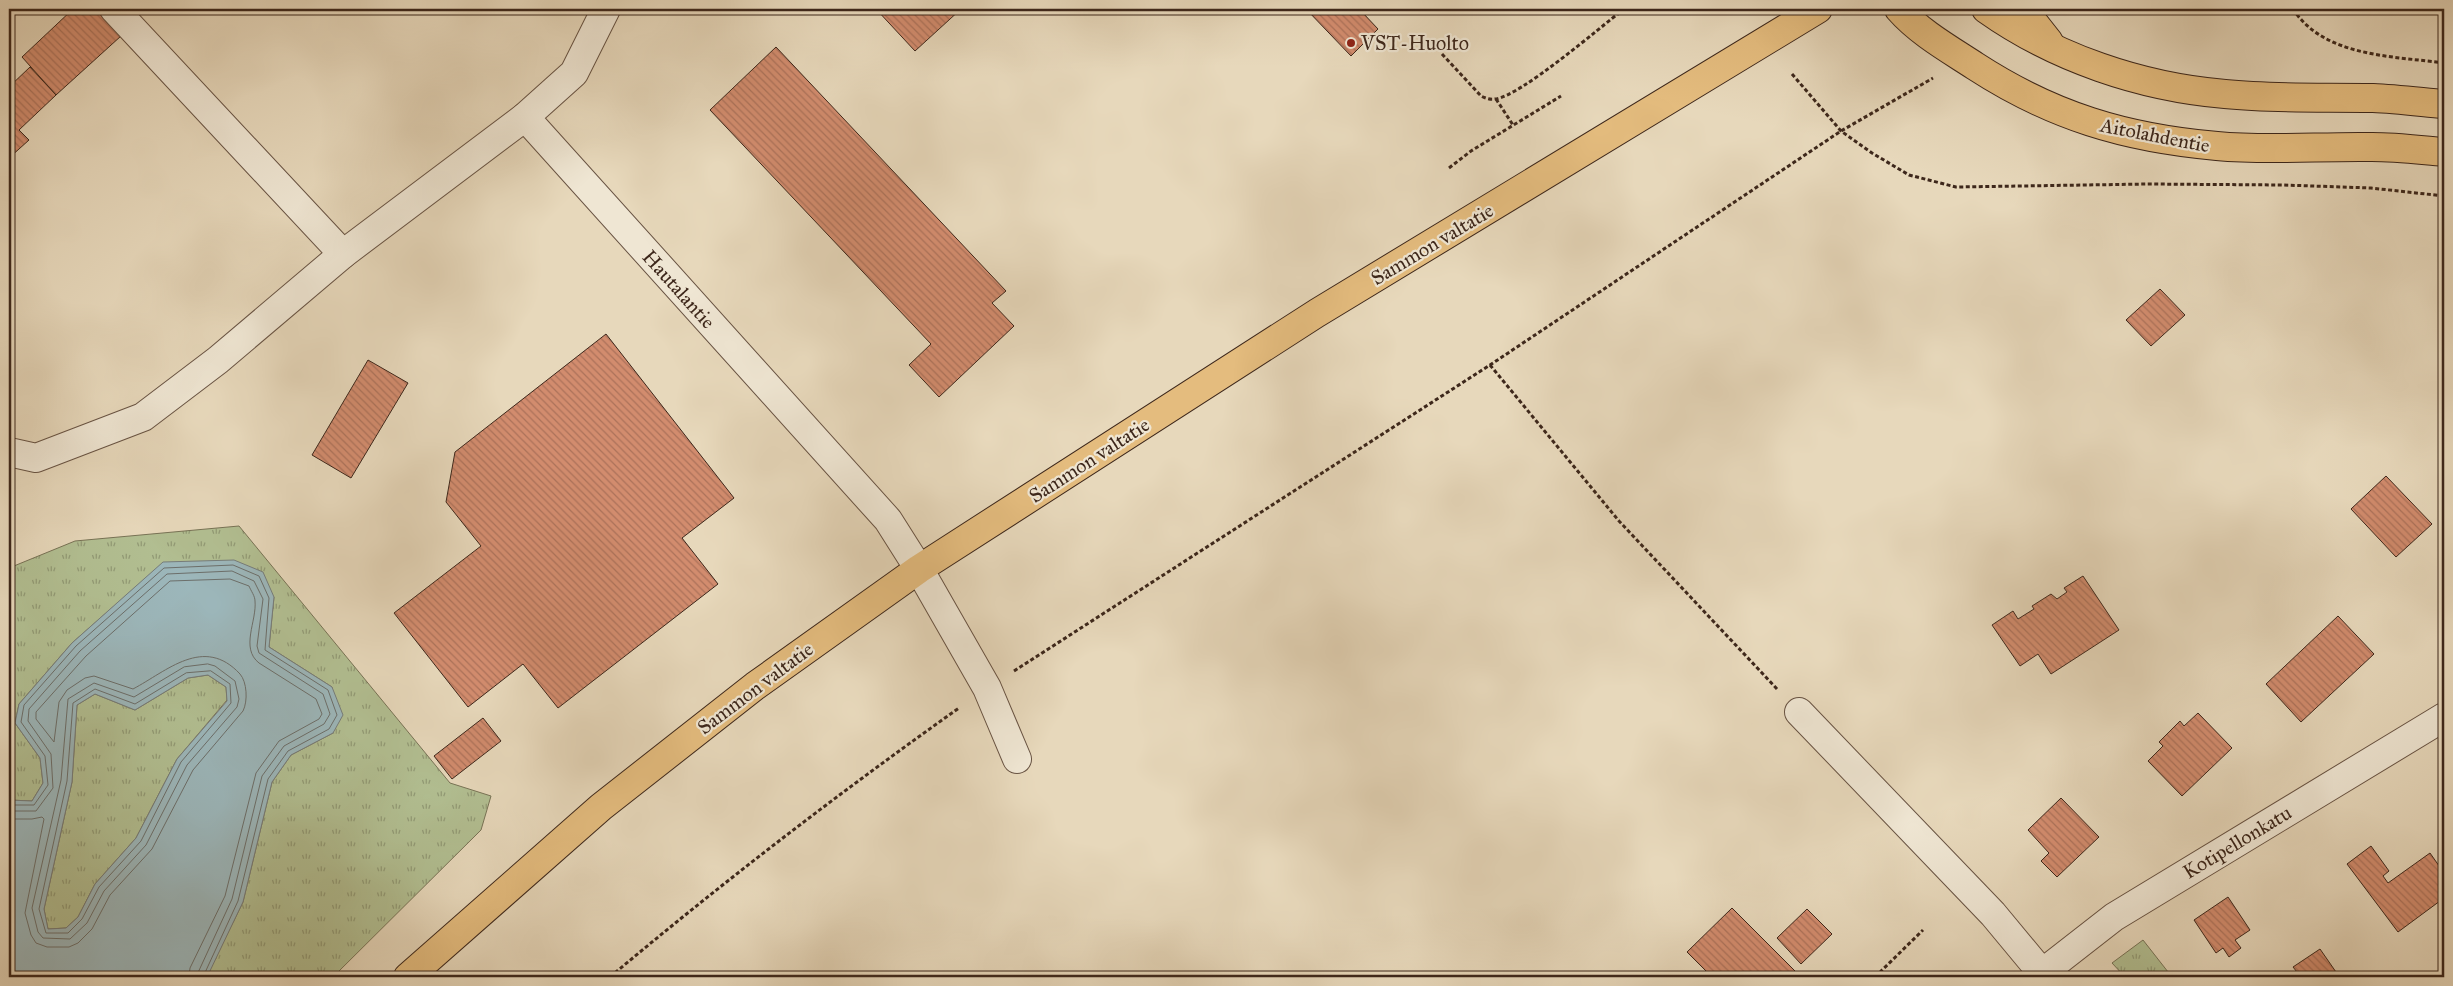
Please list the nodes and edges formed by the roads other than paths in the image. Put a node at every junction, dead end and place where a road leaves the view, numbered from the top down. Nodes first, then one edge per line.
1 (114, 9) edge
2 (606, 9) edge
3 (1818, 9) edge
4 (1899, 9) edge
5 (1986, 9) edge
6 (2023, 9) edge
7 (2055, 49) junction
8 (2444, 104) edge
9 (525, 117) junction
10 (2444, 152) edge
11 (343, 254) junction
12 (9, 452) edge
13 (919, 569) junction
14 (1799, 712) road end
15 (2444, 717) edge
16 (1017, 759) dead end
17 (2040, 975) edge
18 (408, 977) edge

1 - 11 street
2 - 9 street
3 - 13 main road, Sammon valtatie
4 - 10 main road, Aitolahdentie
5 - 7 main road
6 - 7 main road
7 - 8 main road
9 - 11 street
9 - 13 street, Hautalantie
11 - 12 street
13 - 16 street, Hautalantie
13 - 18 main road, Sammon valtatie
14 - 17 street
15 - 17 street, Kotipellonkatu

